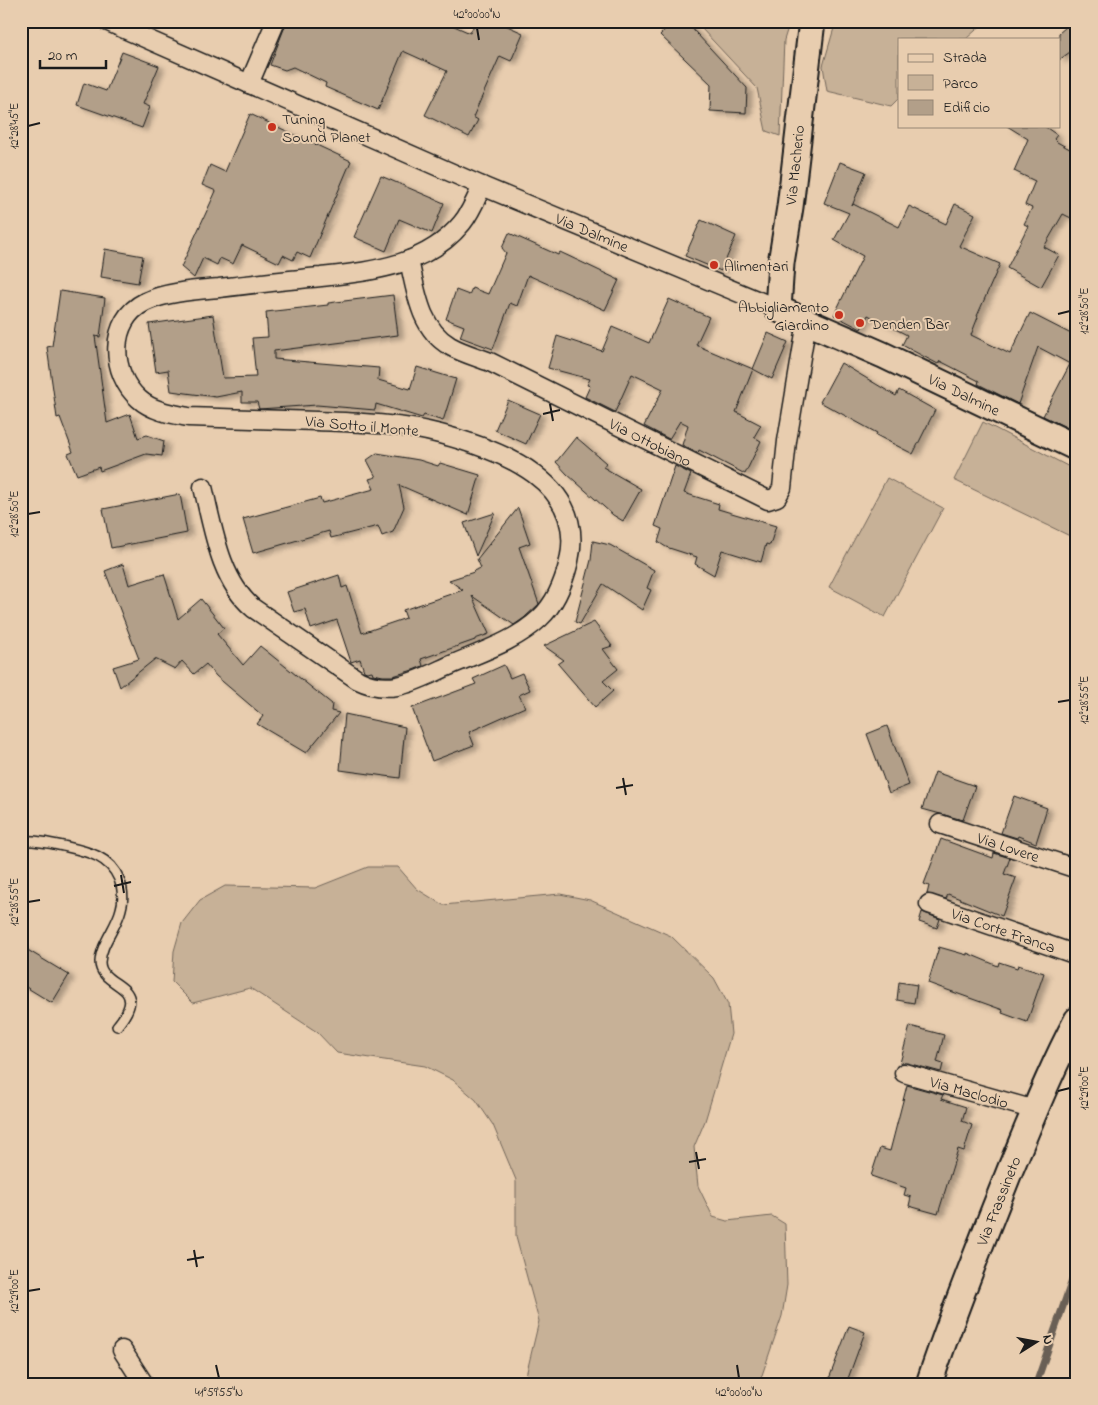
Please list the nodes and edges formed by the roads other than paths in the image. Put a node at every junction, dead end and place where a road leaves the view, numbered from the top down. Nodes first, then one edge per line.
1 (106, 21) edge
2 (276, 21) edge
3 (812, 21) edge
4 (249, 84) junction
5 (482, 186) junction
6 (409, 260) junction
7 (778, 309) junction
8 (807, 321) junction
9 (1077, 448) edge
10 (203, 487) dead end
11 (940, 824) dead end
12 (21, 841) edge
13 (1077, 869) edge
14 (929, 904) dead end
15 (1077, 955) edge
16 (1077, 1020) edge
17 (118, 1026) dead end
18 (904, 1073) dead end
19 (1035, 1110) junction
20 (122, 1350) dead end
21 (144, 1384) edge
22 (929, 1384) edge

1 - 4 street, Via Dalmine
2 - 4 street
3 - 7 street, Via Macherio
4 - 5 street, Via Dalmine
5 - 6 street, Via Sotto il Monte
5 - 7 street, Via Dalmine
6 - 8 street, Via Ottobiano
6 - 10 street, Via Sotto il Monte
7 - 8 street, Via Dalmine
8 - 9 street, Via Dalmine
11 - 13 street, Via Lovere
12 - 17 lane
14 - 15 street, Via Corte Franca
16 - 19 street, Via Frassineto
18 - 19 street, Via Maclodio
19 - 22 street, Via Frassineto
20 - 21 street

